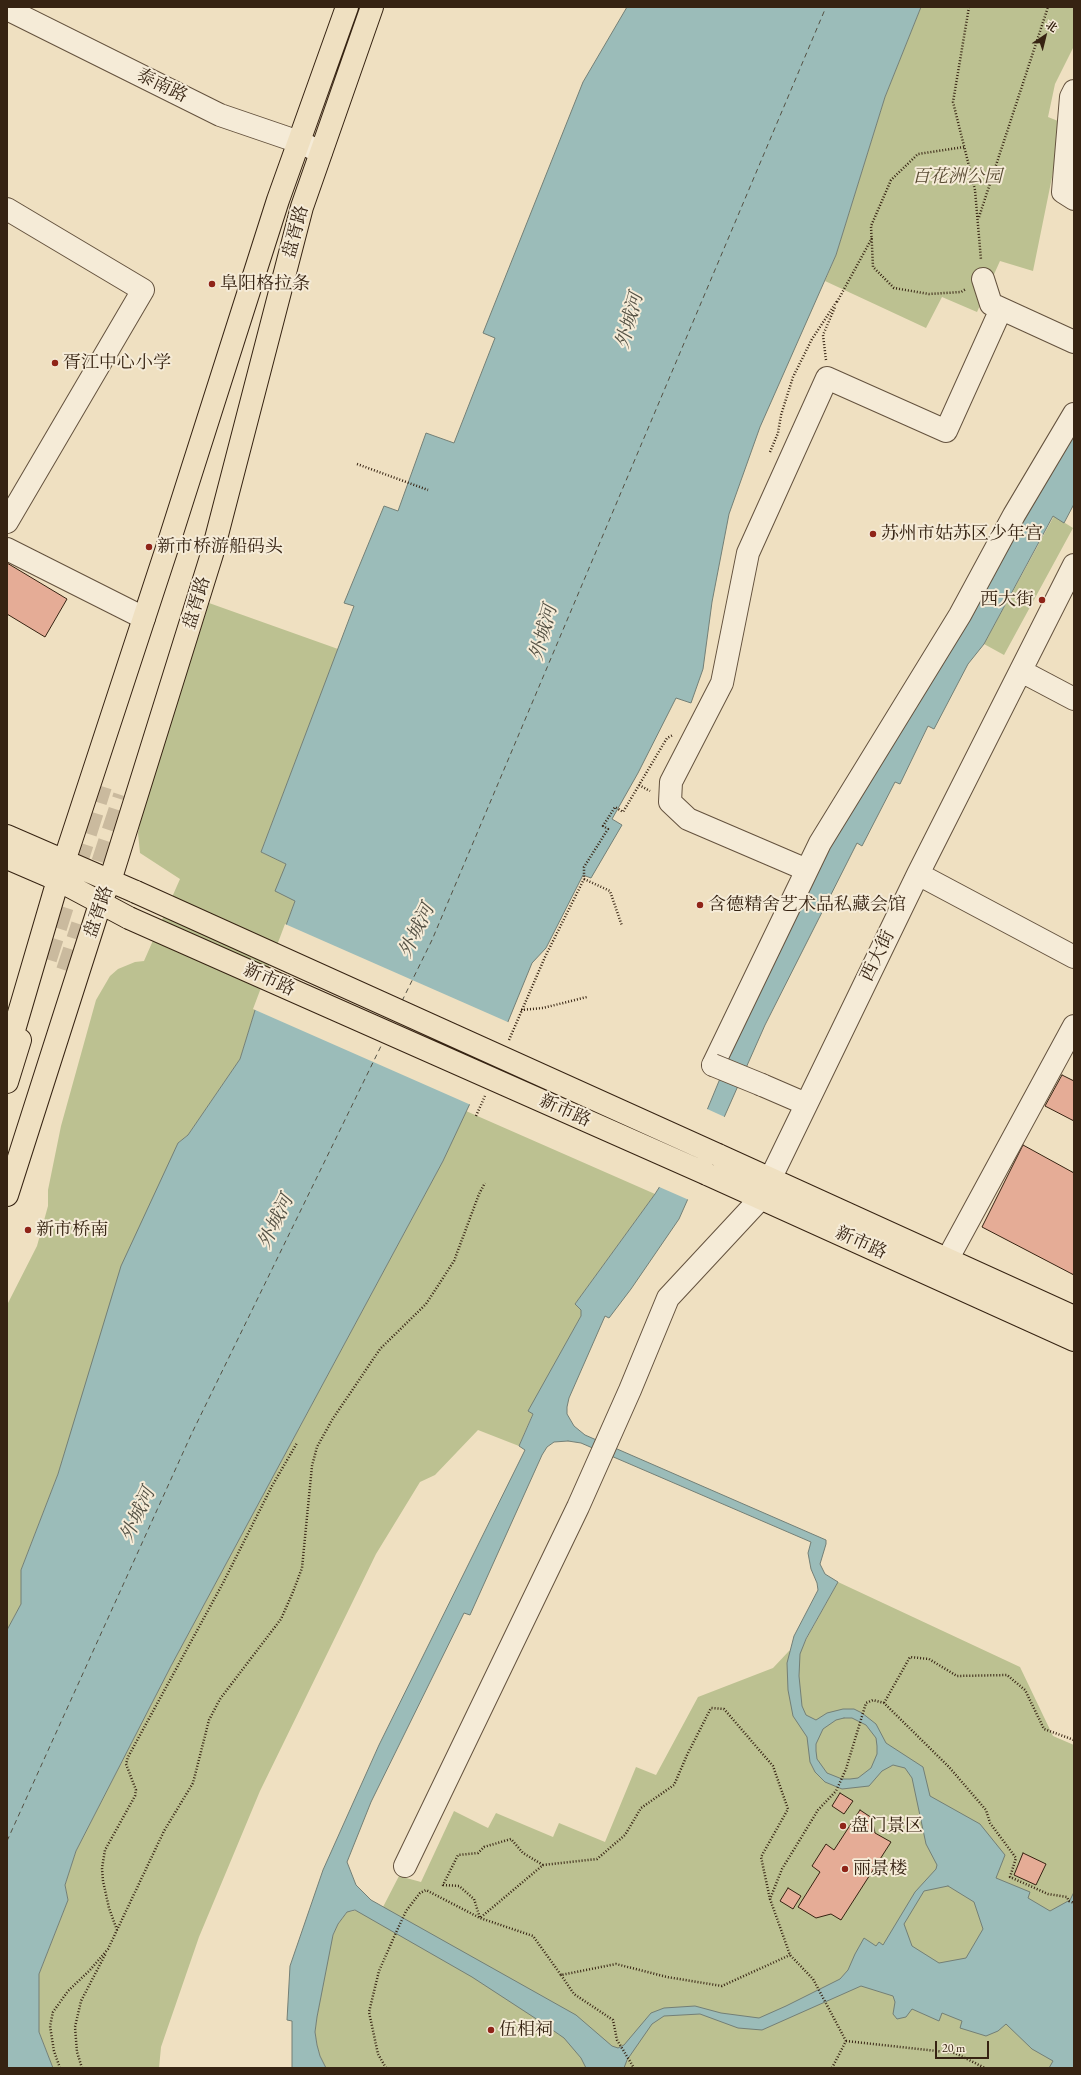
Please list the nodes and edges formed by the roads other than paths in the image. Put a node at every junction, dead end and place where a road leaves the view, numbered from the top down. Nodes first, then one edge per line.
1 (347, 7) edge
2 (372, 7) edge
3 (8, 11) edge
4 (1073, 95) edge
5 (299, 142) junction
6 (321, 152) junction
7 (1074, 199) edge
8 (7, 209) edge
9 (983, 279) road end
10 (1001, 309) junction
11 (1074, 342) edge
12 (1074, 414) edge
13 (203, 435) junction
14 (240, 447) junction
15 (7, 522) edge
16 (7, 549) edge
17 (1074, 565) edge
18 (144, 618) junction
19 (1021, 671) junction
20 (1074, 699) edge
21 (101, 786) tunnel mouth
22 (124, 796) tunnel mouth
23 (7, 836) edge
24 (7, 858) edge
25 (806, 870) junction
26 (61, 871) junction
27 (918, 874) junction
28 (110, 881) junction
29 (101, 901) junction
30 (1074, 957) edge
31 (46, 959) tunnel mouth
32 (67, 971) tunnel mouth
33 (1074, 1026) edge
34 (7, 1054) edge
35 (7, 1082) edge
36 (806, 1104) junction
37 (7, 1157) edge
38 (765, 1189) junction
39 (7, 1195) edge
40 (947, 1260) junction
41 (1074, 1317) edge
42 (1074, 1340) edge
43 (405, 1866) dead end

1 - 5 main road, 盘胥路
2 - 6 main road, 盘胥路
3 - 5 street, 泰南路
4 - 7 street
5 - 6 street, 泰南路
5 - 13 main road, 盘胥路
6 - 14 main road, 盘胥路
8 - 15 street
9 - 10 street
10 - 11 street
10 - 25 street
12 - 25 street
13 - 18 main road, 盘胥路
13 - 21 main road
14 - 22 main road
14 - 28 main road, 盘胥路
16 - 18 street
17 - 19 street, 西大街
18 - 26 main road, 盘胥路
19 - 20 street
19 - 27 street, 西大街
23 - 26 main road
24 - 26 main road
25 - 36 street, bridge
26 - 28 main road, 新市路
26 - 29 main road, 新市路
26 - 34 main road, 盘胥路
27 - 30 street
27 - 36 street, 西大街
28 - 29 main road, 盘胥路
28 - 38 main road, 新市路, bridge
29 - 38 main road, 新市路, bridge
29 - 39 main road, 盘胥路
31 - 35 main road
32 - 37 main road
33 - 40 street
36 - 38 street, 西大街
38 - 40 main road, 新市路
38 - 42 main road, 新市路
38 - 43 street, 西大街
40 - 41 main road, 新市路

